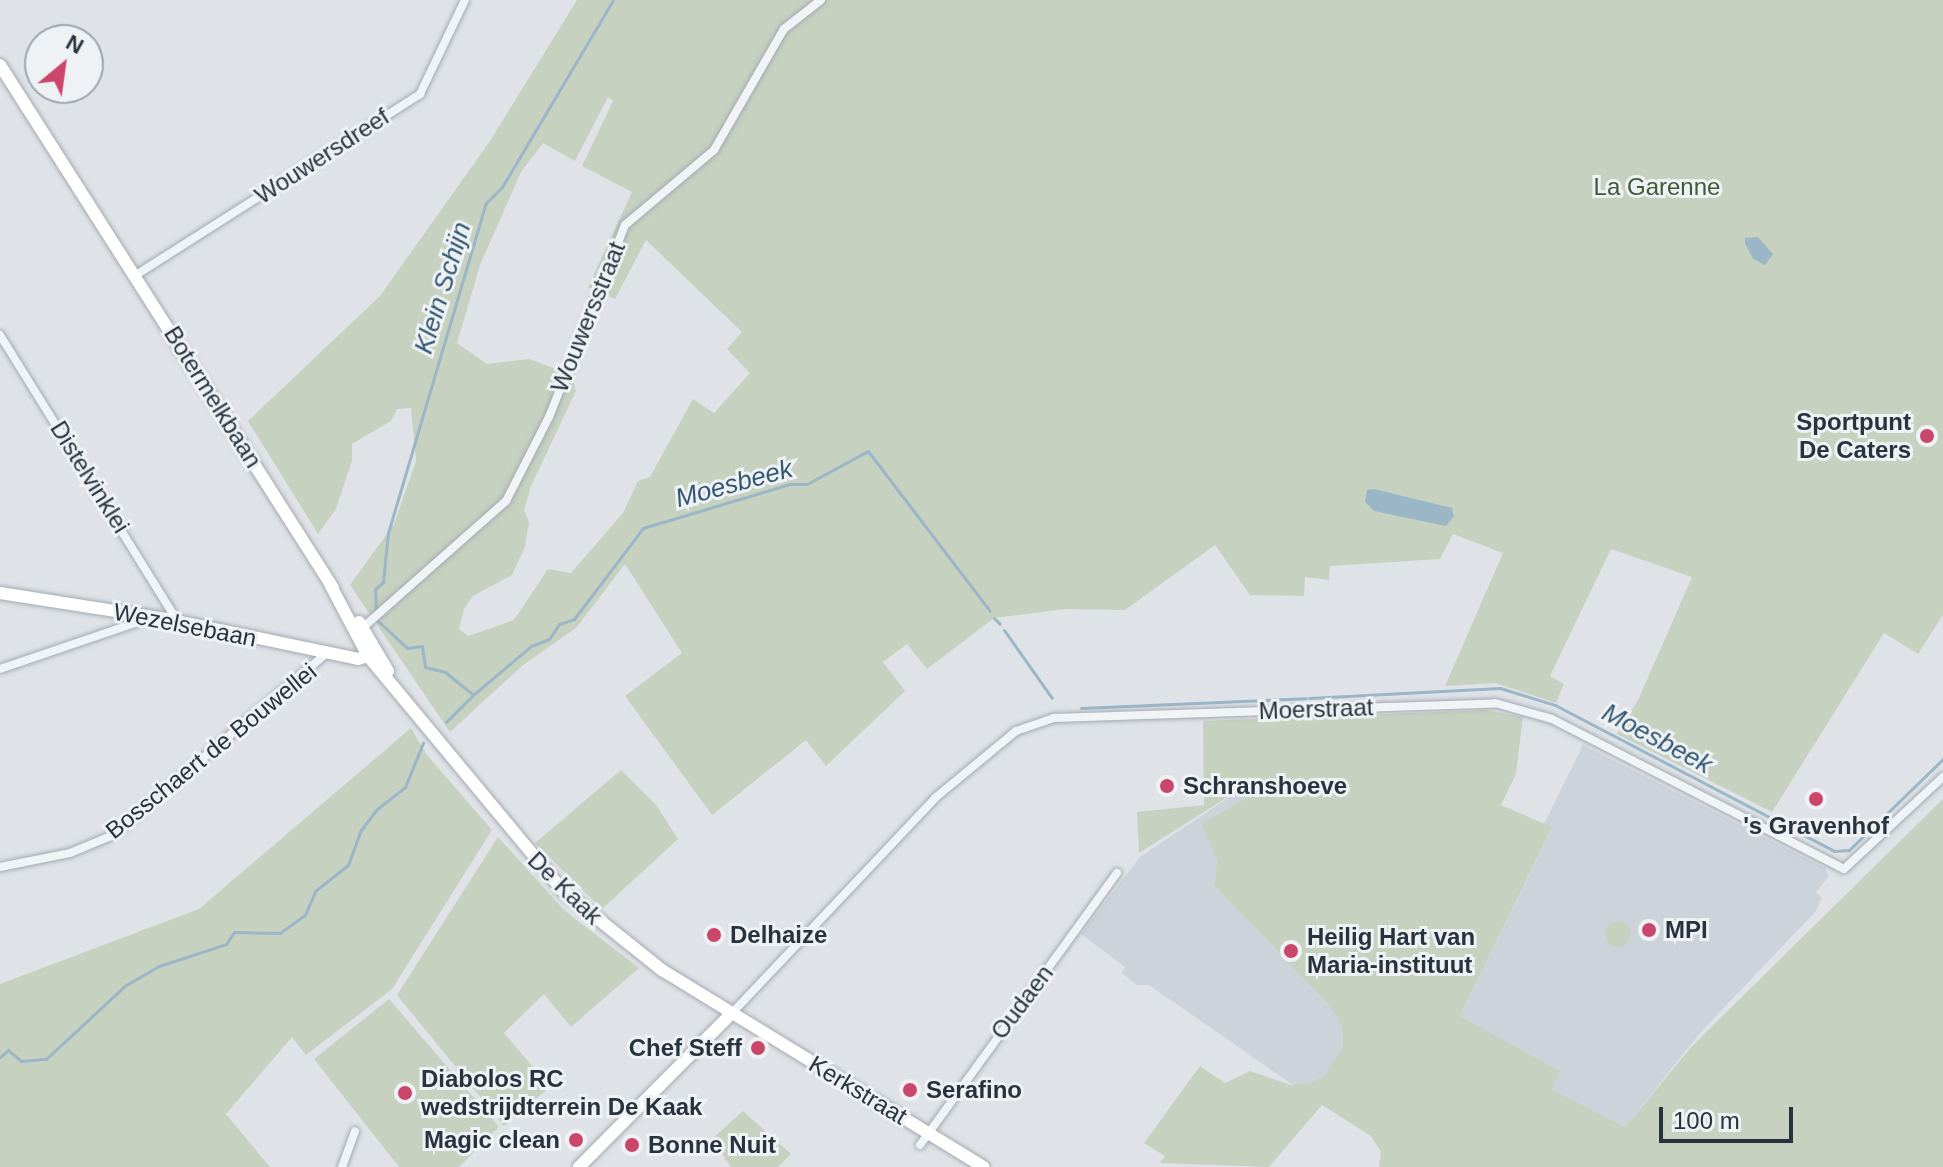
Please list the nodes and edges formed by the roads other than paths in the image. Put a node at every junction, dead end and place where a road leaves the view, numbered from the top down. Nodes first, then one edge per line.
1 (465, 0) edge
2 (821, 0) edge
3 (0, 56) edge
4 (0, 65) edge
5 (95, 211) junction
6 (136, 275) junction
7 (0, 335) edge
8 (0, 593) edge
9 (153, 617) junction
10 (177, 621) junction
11 (359, 630) junction
12 (327, 653) junction
13 (368, 656) junction
14 (0, 669) edge
15 (402, 695) junction
16 (430, 729) joint
17 (1943, 777) edge
18 (0, 867) edge
19 (1117, 873) dead end
20 (732, 1013) junction
21 (355, 1131) dead end
22 (927, 1132) junction
23 (920, 1145) dead end
24 (342, 1167) edge
25 (579, 1167) edge
26 (983, 1167) edge

1 - 6 street, Wouwersdreef
2 - 11 street, Wouwersstraat
3 - 5 main road, Botermelkbaan
4 - 5 main road, Botermelkbaan
5 - 6 main road, Botermelkbaan
6 - 11 main road, Botermelkbaan
7 - 10 street, Distelvinklei
8 - 9 main road, Wezelsebaan
9 - 10 main road, Wezelsebaan
9 - 14 street
10 - 12 main road, Wezelsebaan
11 - 13 main road, Botermelkbaan
11 - 15 main road, Botermelkbaan
12 - 13 main road, Wezelsebaan
12 - 18 street, Bosschaert de Bouwellei
13 - 15 main road, Botermelkbaan
15 - 16 main road, Botermelkbaan
16 - 20 main road, De Kaak
17 - 20 street, Moerstraat
19 - 22 street, Oudaen
20 - 22 main road, Kerkstraat
20 - 25 main road
21 - 24 street
22 - 23 street, Oudaen
22 - 26 main road, Kerkstraat

